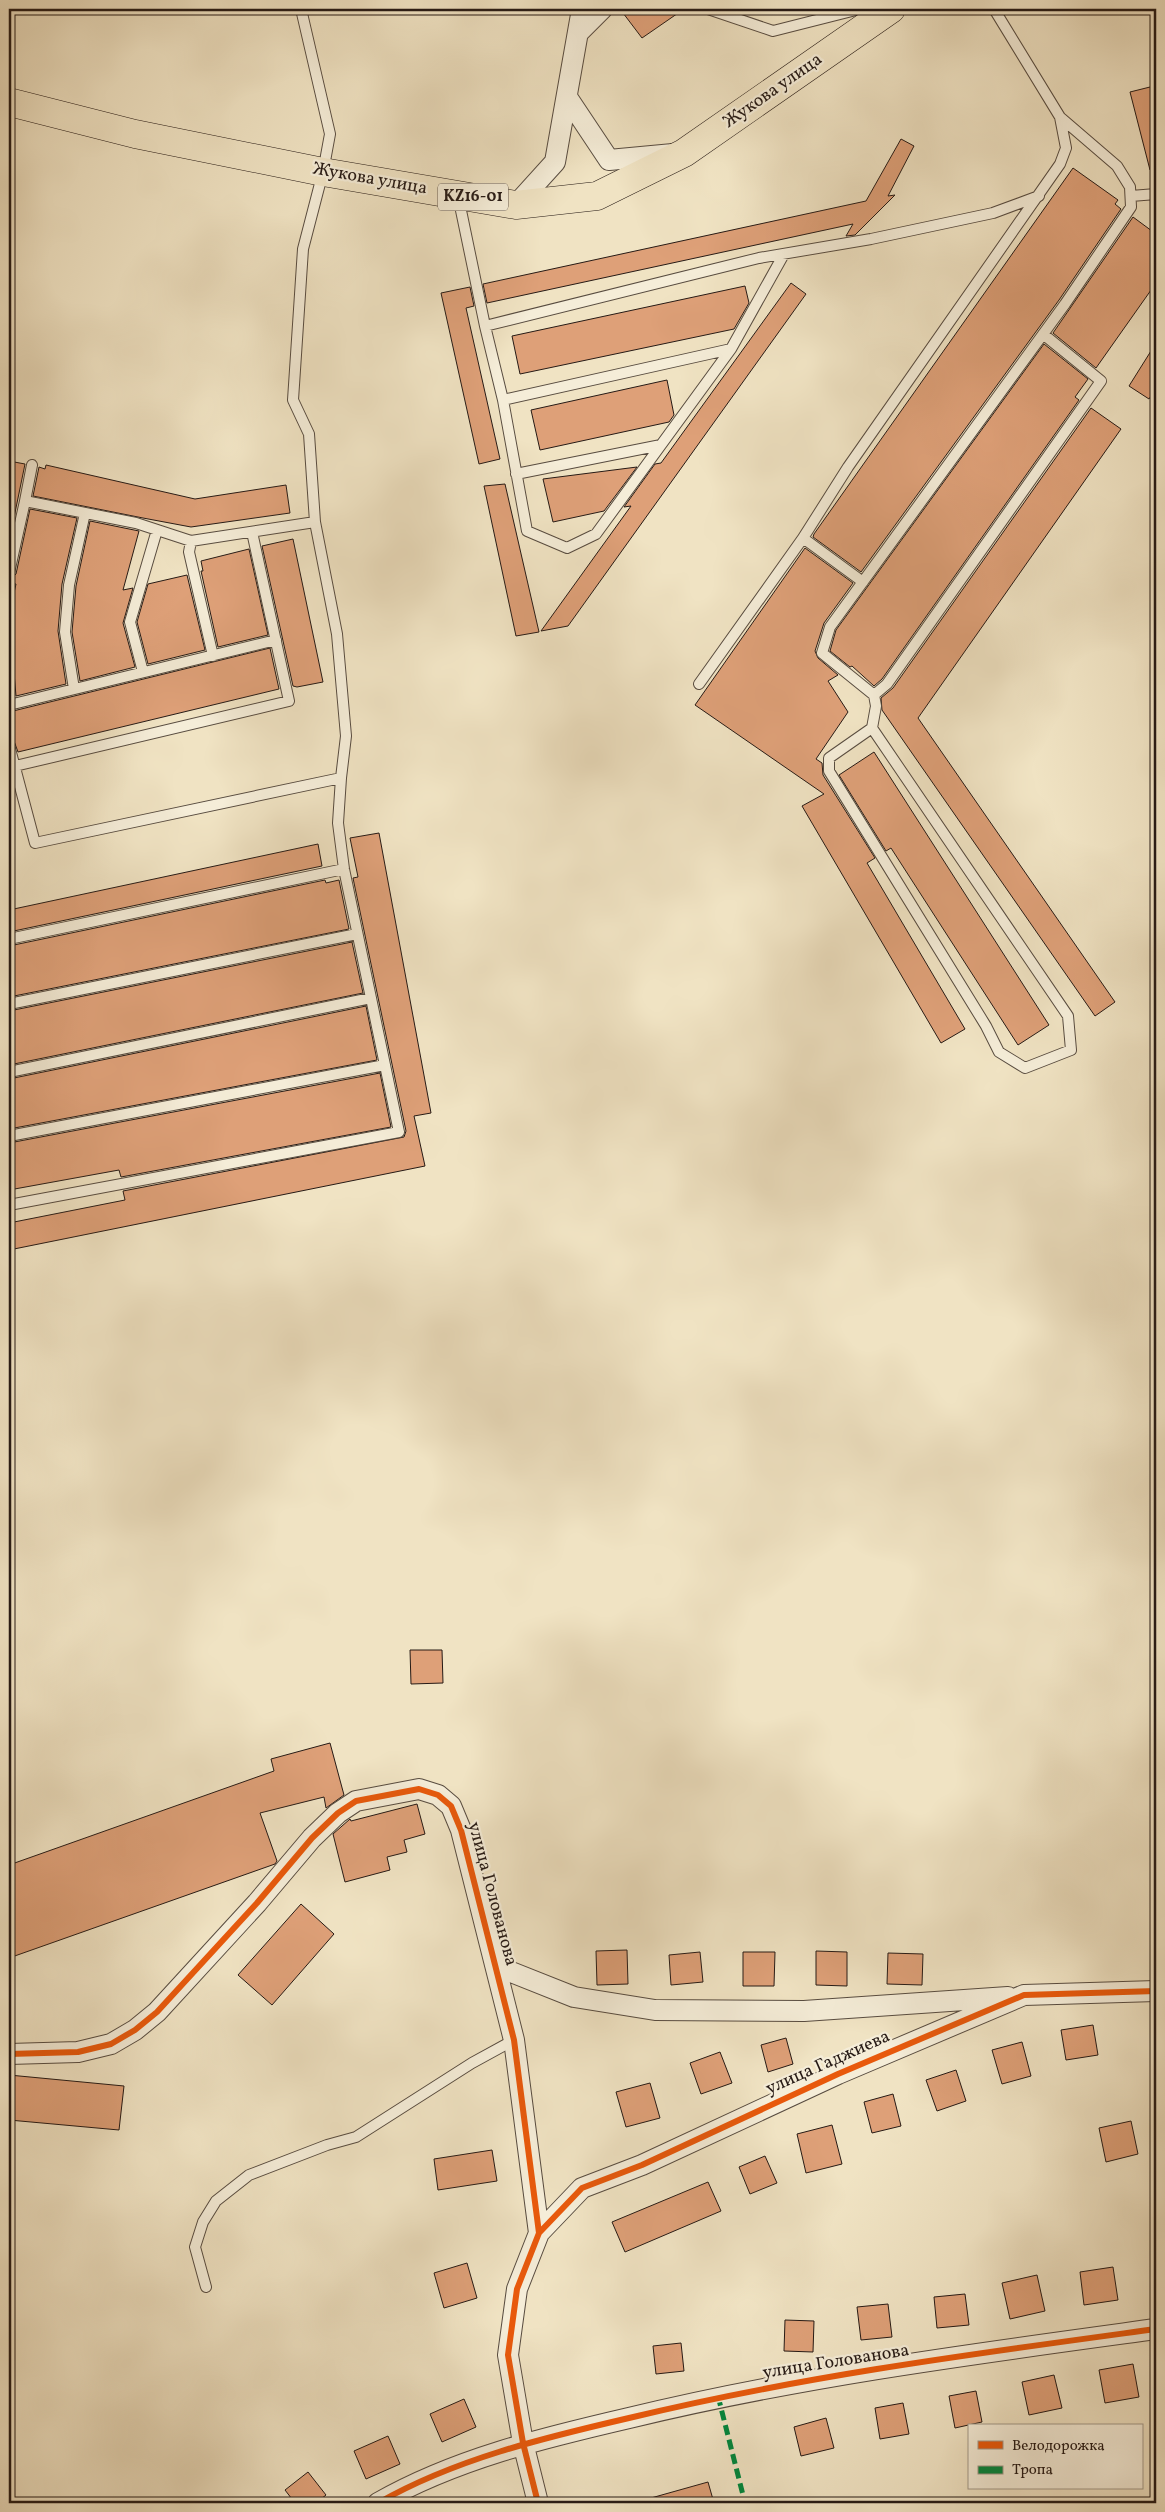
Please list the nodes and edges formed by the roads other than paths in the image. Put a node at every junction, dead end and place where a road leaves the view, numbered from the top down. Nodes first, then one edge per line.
1 (301, 9) edge
2 (582, 9) edge
3 (602, 9) edge
4 (708, 9) edge
5 (860, 9) edge
6 (891, 9) edge
7 (994, 9) edge
8 (579, 32) junction
9 (567, 96) junction
10 (9, 102) edge
11 (1060, 117) junction
12 (684, 153) junction
13 (323, 172) junction
14 (1156, 194) edge
15 (458, 195) junction
16 (1039, 196) junction
17 (1131, 196) junction
18 (516, 205) junction
19 (784, 254) junction
20 (485, 326) junction
21 (1043, 334) junction
22 (731, 349) junction
23 (503, 400) junction
24 (661, 445) junction
25 (32, 465) dead end
26 (516, 474) junction
27 (26, 501) junction
28 (85, 513) junction
29 (315, 522) junction
30 (157, 530) junction
31 (252, 532) junction
32 (803, 538) junction
33 (190, 541) junction
34 (9, 573) edge
35 (863, 582) junction
36 (276, 640) junction
37 (213, 656) junction
38 (143, 672) junction
39 (699, 684) dead end
40 (74, 689) junction
41 (874, 695) junction
42 (9, 705) edge
43 (872, 728) junction
44 (9, 745) edge
45 (15, 766) junction
46 (341, 778) junction
47 (344, 869) junction
48 (357, 934) junction
49 (9, 939) edge
50 (371, 998) junction
51 (9, 1004) edge
52 (385, 1065) junction
53 (9, 1072) edge
54 (9, 1136) edge
55 (9, 1205) edge
56 (496, 1966) junction
57 (1156, 1991) edge
58 (1024, 1996) junction
59 (514, 2040) junction
60 (9, 2054) edge
61 (539, 2233) junction
62 (206, 2287) dead end
63 (1156, 2329) edge
64 (523, 2443) junction
65 (378, 2503) edge
66 (538, 2503) edge

1 - 13 lane
2 - 8 street
3 - 8 street
4 - 5 lane
6 - 12 main road, Жукова улица / KZ16-01
7 - 11 lane
8 - 9 street
9 - 12 street
9 - 18 street
10 - 13 main road, Жукова улица / KZ16-01
11 - 16 lane
11 - 17 lane
12 - 18 main road, Жукова улица / KZ16-01
13 - 15 main road, Жукова улица / KZ16-01
13 - 29 lane
14 - 17 lane
15 - 18 main road, Жукова улица / KZ16-01
15 - 20 lane
16 - 19 lane
16 - 32 lane
17 - 21 lane
19 - 20 lane
19 - 22 lane
20 - 23 lane
21 - 35 lane
21 - 41 lane
22 - 23 lane
22 - 24 lane
23 - 26 lane
24 - 26 lane
24 - 26 lane
25 - 27 lane
27 - 28 lane
27 - 34 lane
28 - 30 lane
28 - 40 lane
29 - 31 lane
29 - 46 lane
30 - 33 lane
30 - 38 lane
31 - 33 lane
31 - 36 lane
32 - 35 lane
32 - 39 lane
33 - 37 lane
35 - 41 lane
36 - 37 lane
36 - 45 lane
37 - 38 lane
38 - 40 lane
40 - 42 lane
41 - 43 lane
43 - 43 lane
44 - 45 lane
45 - 46 lane
46 - 47 lane
47 - 48 lane
47 - 49 lane
48 - 50 lane
48 - 51 lane
50 - 52 lane
50 - 53 lane
52 - 54 lane
52 - 55 lane
56 - 58 street, улица Гаджиева
56 - 59 street, улица Голованова
56 - 60 street, улица Голованова
57 - 58 street, улица Гаджиева
58 - 61 street, улица Гаджиева
59 - 61 street, улица Голованова
59 - 62 lane
61 - 64 street, улица Голованова
63 - 64 street, улица Голованова
64 - 65 street, улица Голованова
64 - 66 street, улица Голованова

